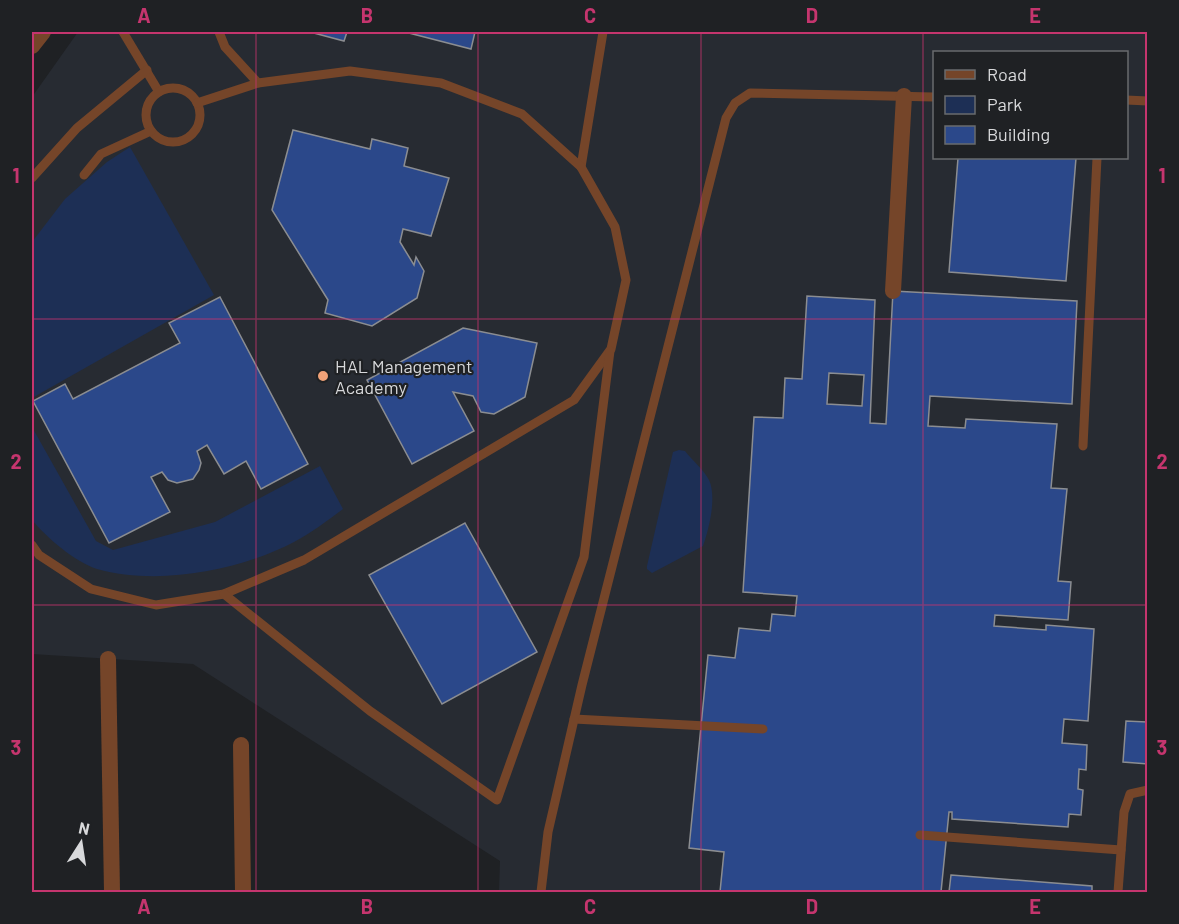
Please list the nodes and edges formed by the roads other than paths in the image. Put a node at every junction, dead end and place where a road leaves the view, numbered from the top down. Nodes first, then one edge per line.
1 (43, 32) edge
2 (123, 32) edge
3 (219, 32) edge
4 (603, 32) edge
5 (32, 46) edge
6 (147, 70) junction
7 (258, 83) junction
8 (159, 92) junction
9 (904, 96) junction
10 (933, 96) edge
11 (1128, 100) edge
12 (1148, 101) edge
13 (197, 103) junction
14 (151, 131) junction
15 (1097, 159) edge
16 (581, 167) junction
17 (84, 175) dead end
18 (32, 178) edge
19 (893, 291) dead end
20 (611, 349) junction
21 (1083, 447) dead end
22 (32, 545) edge
23 (224, 594) junction
24 (108, 659) dead end
25 (574, 719) junction
26 (763, 729) dead end
27 (241, 745) dead end
28 (1148, 790) edge
29 (920, 835) dead end
30 (1121, 850) junction
31 (112, 892) edge
32 (243, 892) edge
33 (541, 892) edge
34 (1118, 892) edge

1 - 5 street
2 - 6 lane
3 - 7 lane
4 - 16 lane
6 - 8 lane
6 - 18 lane
7 - 13 lane
7 - 16 lane
8 - 13 lane
8 - 14 lane
9 - 10 lane
9 - 19 street
9 - 25 lane
11 - 12 lane
13 - 14 lane
14 - 17 lane
15 - 21 lane
16 - 20 lane
20 - 23 lane
20 - 23 lane
22 - 23 lane
24 - 31 street
25 - 26 lane
25 - 33 lane
27 - 32 street
28 - 30 lane
29 - 30 lane
30 - 34 lane

